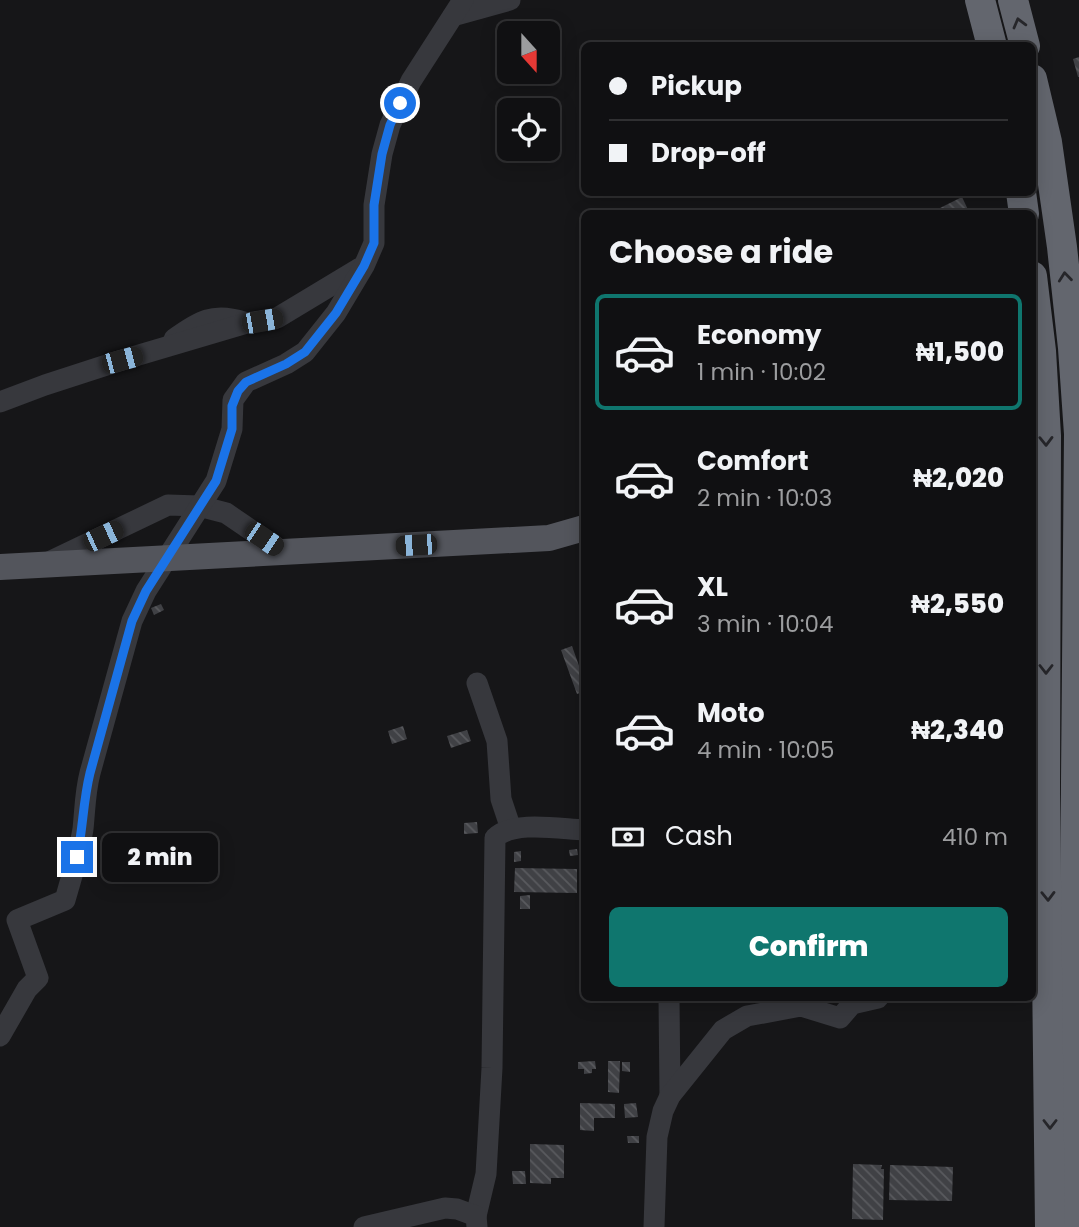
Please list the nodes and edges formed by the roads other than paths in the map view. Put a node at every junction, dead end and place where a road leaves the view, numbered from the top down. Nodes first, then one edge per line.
1 (510, 0) edge
2 (981, 0) edge
3 (1013, 0) edge
4 (458, 8) edge
5 (991, 42) edge
6 (1024, 42) edge
7 (1036, 96) edge
8 (364, 266) junction
9 (1036, 317) edge
10 (0, 402) edge
11 (1079, 492) edge
12 (1039, 494) edge
13 (199, 506) junction
14 (581, 528) edge
15 (283, 552) junction
16 (167, 558) junction
17 (44, 565) junction
18 (0, 567) edge
19 (477, 683) dead end
20 (1039, 796) edge
21 (511, 829) junction
22 (581, 830) edge
23 (1077, 896) edge
24 (1041, 957) edge
25 (669, 1001) edge
26 (862, 1001) edge
27 (804, 1002) edge
28 (0, 1035) edge
29 (670, 1096) junction
30 (435, 1209) junction
31 (476, 1222) edge
32 (364, 1227) edge
33 (449, 1227) edge
34 (654, 1227) edge
35 (1050, 1227) edge
36 (1076, 1227) edge

1 - 4 street
2 - 5 highway
6 -> 3 highway
4 - 8 street
11 -> 7 highway
8 - 10 street
8 - 13 street
9 -> 12 highway
11 - 12 main road
11 - 23 highway
12 -> 20 highway
13 - 15 street
13 - 16 street
13 - 17 street
14 - 15 main road
15 - 16 main road
16 - 17 main road
16 - 28 street
17 - 18 main road
19 - 21 street
20 -> 24 highway
21 - 22 street
21 - 31 street
23 - 36 highway
24 -> 35 highway
25 - 29 street
26 - 27 street
27 - 29 street
29 - 34 street
30 - 31 street
30 - 32 street
30 - 33 street

